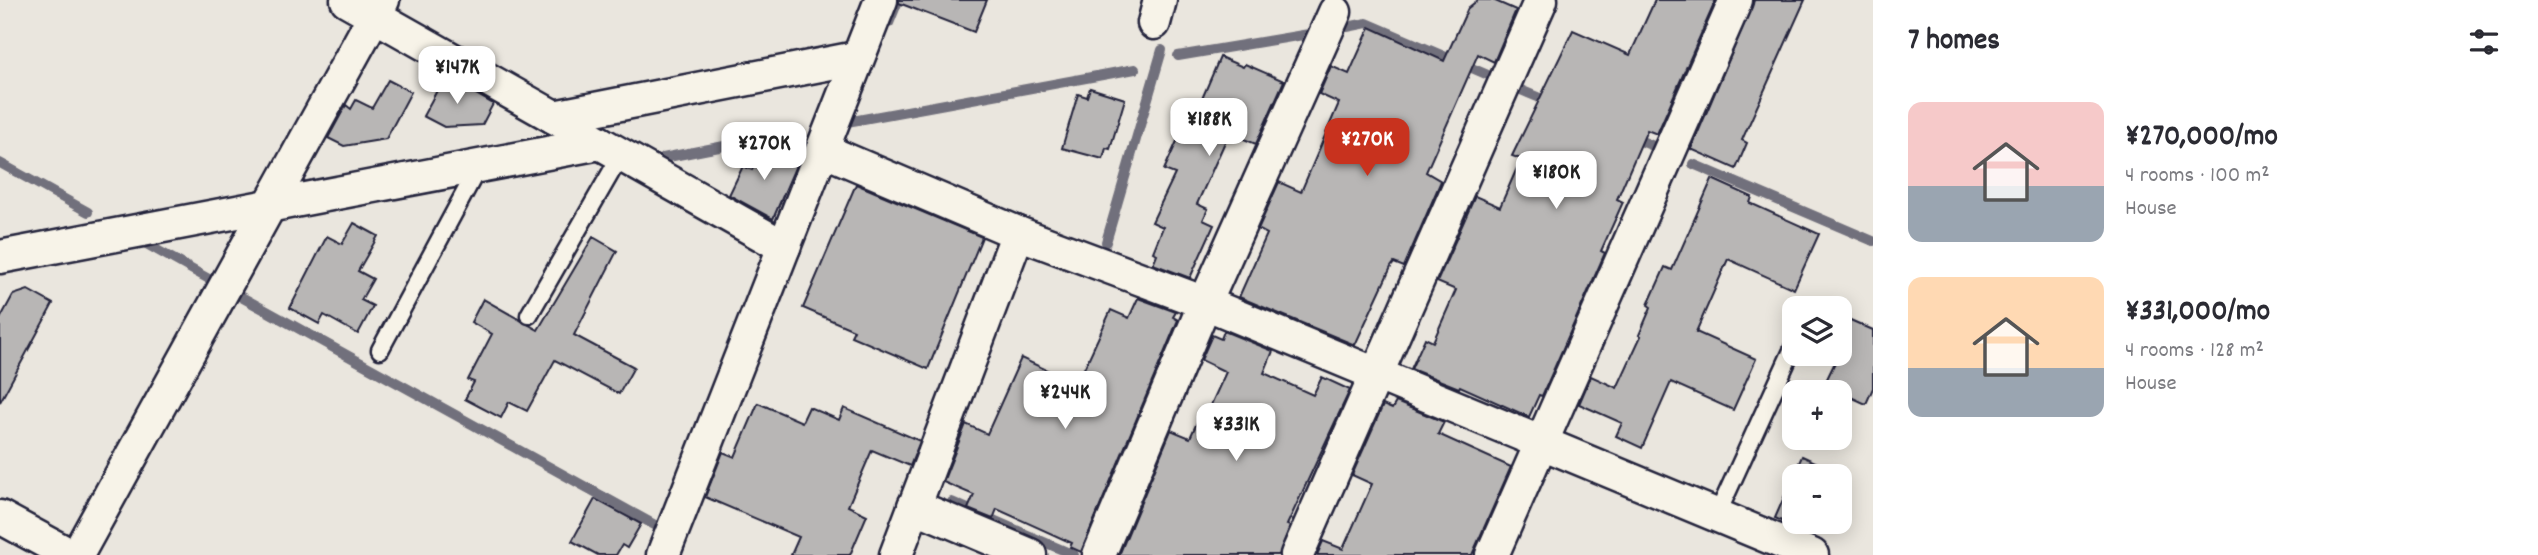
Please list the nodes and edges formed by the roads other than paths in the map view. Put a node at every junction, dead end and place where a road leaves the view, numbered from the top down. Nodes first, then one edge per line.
1 (347, 0) edge
2 (881, 0) edge
3 (1541, 0) edge
4 (1736, 0) edge
5 (379, 8) edge
6 (1335, 12) dead end
7 (856, 58) junction
8 (554, 117) junction
9 (610, 149) junction
10 (822, 150) junction
11 (479, 166) junction
12 (270, 206) junction
13 (1018, 233) junction
14 (784, 247) junction
15 (0, 257) edge
16 (1205, 303) junction
17 (529, 315) dead end
18 (380, 350) dead end
19 (1785, 366) edge
20 (1375, 373) junction
21 (1541, 441) junction
22 (914, 506) junction
23 (1717, 515) junction
24 (0, 517) edge
25 (70, 555) edge
26 (77, 555) edge
27 (663, 555) edge
28 (896, 555) edge
29 (1030, 555) edge
30 (1099, 555) edge
31 (1297, 555) edge
32 (1492, 555) edge
33 (1812, 555) edge

1 - 5 street
2 - 7 street
3 - 20 street
4 - 21 street
5 - 8 street
5 - 12 street
6 - 16 street
7 - 8 street
7 - 10 street
8 - 9 street
9 - 11 street
9 - 14 street
9 - 17 lane
10 - 13 street
10 - 14 street
11 - 12 street
11 - 18 lane
12 - 15 street
12 - 26 street
13 - 16 street
13 - 22 street
14 - 27 street
16 - 20 street
16 - 30 street
19 - 23 lane
20 - 21 street
20 - 31 street
21 - 23 street
21 - 32 street
22 - 28 street
22 - 29 street
23 - 33 street
24 - 25 street

